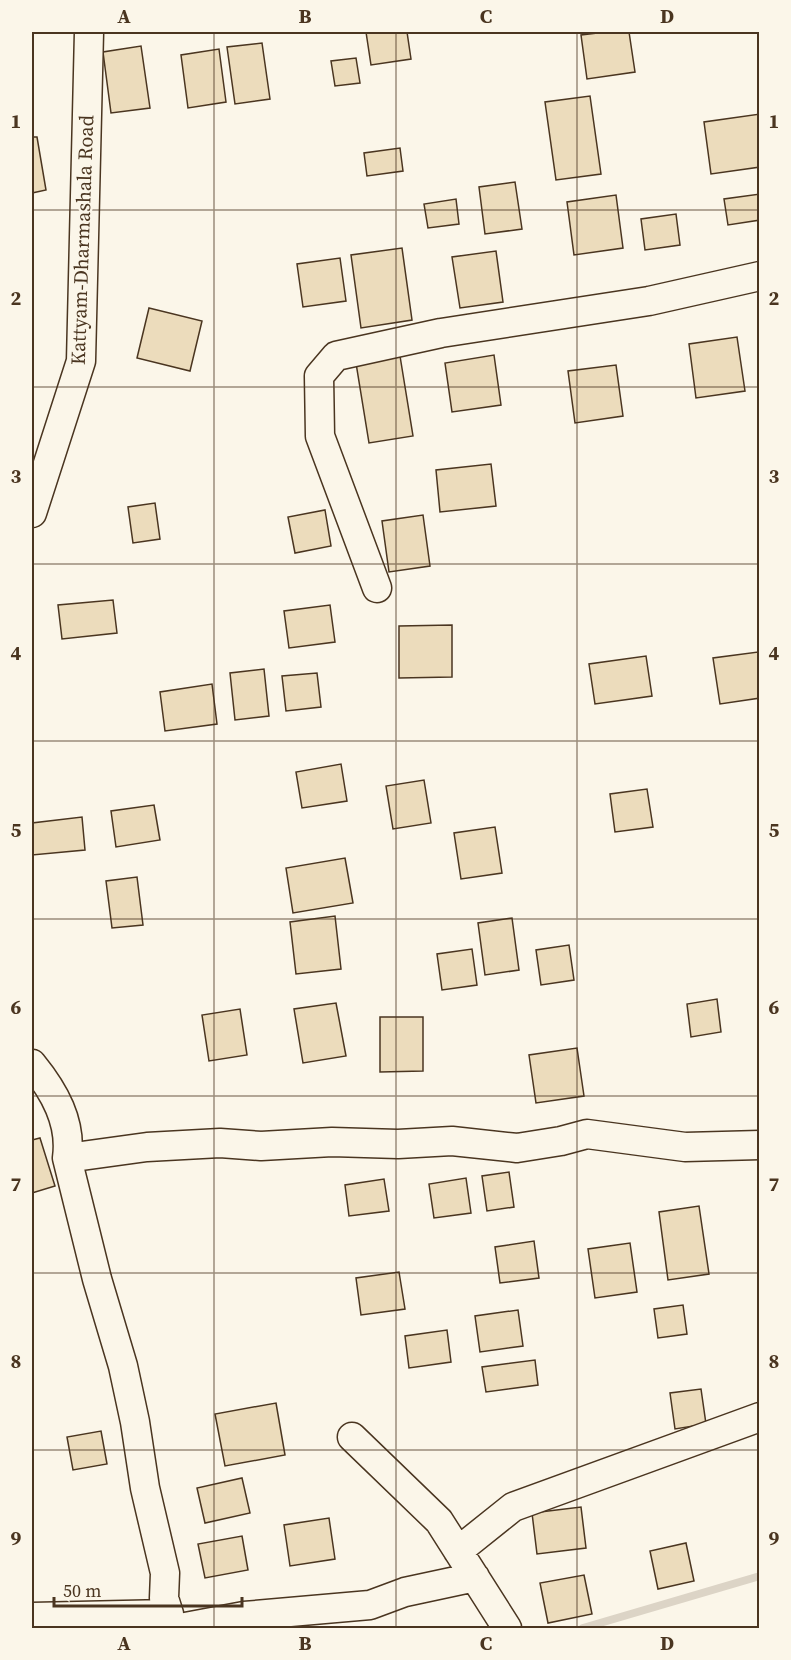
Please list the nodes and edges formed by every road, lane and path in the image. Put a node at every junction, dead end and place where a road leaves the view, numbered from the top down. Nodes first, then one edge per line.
1 (89, 32) edge
2 (759, 276) edge
3 (32, 513) edge
4 (377, 588) dead end
5 (32, 1064) edge
6 (759, 1145) edge
7 (67, 1158) junction
8 (759, 1417) edge
9 (352, 1437) dead end
10 (458, 1551) junction
11 (475, 1577) junction
12 (32, 1617) edge
13 (173, 1624) edge
14 (507, 1629) edge

1 - 3 street, Kattyam-Dharmashala Road
2 - 4 street
5 - 7 street
6 - 7 street
7 - 13 street
8 - 10 street
9 - 10 street
10 - 11 street
11 - 13 street
11 - 14 street
12 - 13 street

